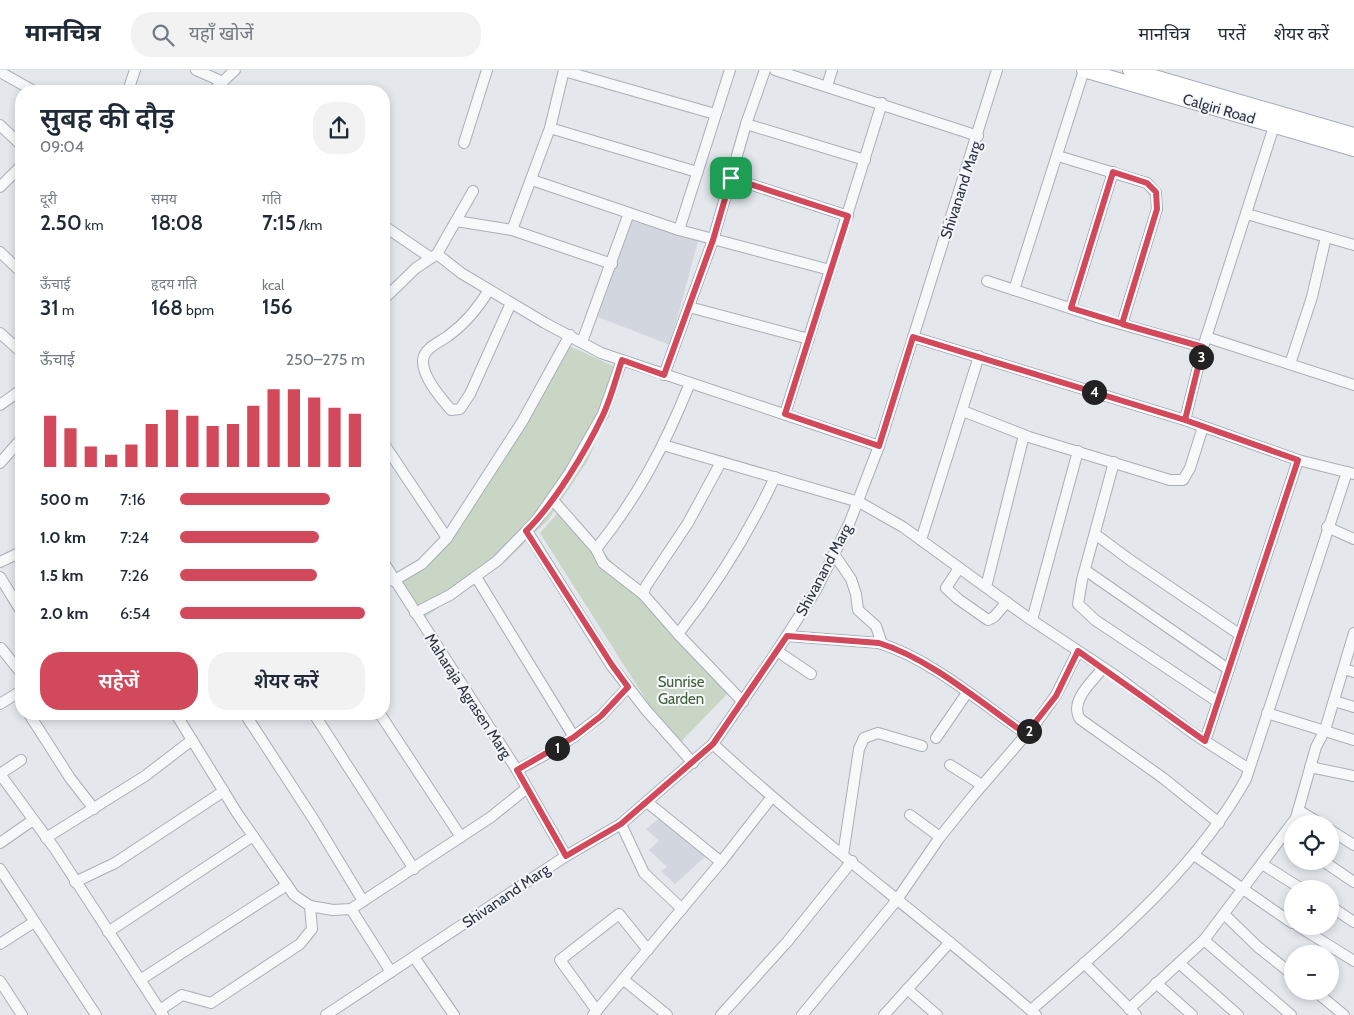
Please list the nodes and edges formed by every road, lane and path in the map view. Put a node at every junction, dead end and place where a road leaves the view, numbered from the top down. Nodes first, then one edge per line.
1 (135, 70) edge
2 (196, 70) edge
3 (235, 70) edge
4 (488, 70) edge
5 (730, 70) edge
6 (765, 70) edge
7 (775, 70) edge
8 (832, 70) edge
9 (997, 70) edge
10 (1084, 70) edge
11 (1130, 70) edge
12 (564, 71) edge
13 (0, 72) edge
14 (223, 82) junction
15 (23, 85) edge
16 (130, 85) edge
17 (220, 85) edge
18 (827, 86) junction
19 (882, 103) junction
20 (715, 114) junction
21 (1276, 119) junction
22 (746, 124) junction
23 (0, 125) edge
24 (550, 128) junction
25 (978, 136) junction
26 (1354, 136) edge
27 (15, 139) edge
28 (464, 143) dead end
29 (1354, 149) edge
30 (1058, 156) junction
31 (865, 160) junction
32 (15, 172) edge
33 (697, 172) junction
34 (1113, 172) junction
35 (731, 178) junction
36 (532, 180) junction
37 (0, 187) edge
38 (473, 191) dead end
39 (629, 214) junction
40 (1247, 214) junction
41 (848, 216) junction
42 (456, 221) junction
43 (390, 230) edge
44 (512, 230) junction
45 (678, 230) junction
46 (1326, 237) junction
47 (713, 240) junction
48 (1354, 245) edge
49 (0, 252) edge
50 (434, 256) junction
51 (612, 264) junction
52 (15, 266) edge
53 (830, 270) junction
54 (987, 281) dead end
55 (489, 290) junction
56 (1014, 290) junction
57 (390, 293) edge
58 (511, 303) junction
59 (689, 307) junction
60 (1071, 308) junction
61 (1122, 324) junction
62 (0, 333) edge
63 (570, 334) junction
64 (1206, 336) junction
65 (913, 337) junction
66 (809, 339) junction
67 (582, 342) junction
68 (15, 347) edge
69 (1203, 347) junction
70 (979, 356) junction
71 (622, 360) junction
72 (1290, 364) junction
73 (664, 375) junction
74 (690, 383) junction
75 (1354, 385) edge
76 (15, 394) edge
77 (0, 405) edge
78 (963, 411) junction
79 (785, 414) junction
80 (1185, 420) junction
81 (1203, 427) junction
82 (1024, 435) junction
83 (663, 445) junction
84 (15, 446) edge
85 (879, 446) junction
86 (1078, 451) junction
87 (390, 453) edge
88 (1298, 460) junction
89 (721, 462) junction
90 (1114, 462) junction
91 (0, 463) edge
92 (1350, 473) edge
93 (775, 477) junction
94 (552, 499) junction
95 (859, 502) junction
96 (1327, 528) junction
97 (526, 531) junction
98 (1095, 534) junction
99 (447, 538) junction
100 (1354, 539) edge
101 (921, 540) junction
102 (596, 549) junction
103 (834, 554) junction
104 (15, 555) edge
105 (0, 562) edge
106 (959, 568) junction
107 (1085, 570) junction
108 (390, 575) edge
109 (0, 577) edge
110 (476, 577) junction
111 (393, 581) junction
112 (986, 587) junction
113 (643, 594) junction
114 (15, 601) edge
115 (1007, 602) junction
116 (415, 613) junction
117 (1032, 620) junction
118 (678, 634) junction
119 (1239, 634) junction
120 (787, 636) junction
121 (1353, 637) edge
122 (882, 644) junction
123 (0, 648) edge
124 (777, 651) junction
125 (1078, 651) junction
126 (15, 666) edge
127 (1103, 668) junction
128 (1228, 669) junction
129 (1349, 670) edge
130 (812, 674) dead end
131 (628, 687) junction
132 (967, 693) junction
133 (15, 698) edge
134 (743, 702) junction
135 (1218, 702) junction
136 (1334, 702) junction
137 (0, 704) edge
138 (1354, 707) edge
139 (1267, 714) junction
140 (32, 720) edge
141 (180, 720) edge
142 (249, 720) edge
143 (318, 720) edge
144 (384, 720) edge
145 (1325, 730) junction
146 (1026, 734) junction
147 (574, 737) junction
148 (936, 738) dead end
149 (192, 740) junction
150 (1354, 740) edge
151 (1205, 741) junction
152 (713, 744) junction
153 (922, 746) dead end
154 (21, 760) dead end
155 (693, 763) junction
156 (950, 765) dead end
157 (1310, 767) junction
158 (1249, 769) junction
159 (517, 770) junction
160 (0, 774) edge
161 (1354, 776) edge
162 (982, 785) junction
163 (526, 788) junction
164 (224, 791) junction
165 (771, 798) junction
166 (647, 802) junction
167 (94, 809) junction
168 (1298, 810) junction
169 (910, 815) dead end
170 (1306, 815) edge
171 (32, 820) junction
172 (1219, 823) junction
173 (621, 824) junction
174 (253, 836) junction
175 (1283, 836) joint
176 (1339, 836) edge
177 (940, 837) junction
178 (46, 838) junction
179 (461, 838) junction
180 (0, 843) edge
181 (1354, 845) edge
182 (843, 855) junction
183 (1194, 855) junction
184 (566, 856) junction
185 (852, 861) junction
186 (721, 862) junction
187 (1262, 864) junction
188 (0, 869) edge
189 (414, 869) junction
190 (1336, 870) edge
191 (1288, 880) edge
192 (76, 882) junction
193 (1354, 882) edge
194 (287, 885) junction
195 (1242, 888) junction
196 (363, 900) junction
197 (896, 901) junction
198 (310, 906) junction
199 (351, 909) junction
200 (682, 909) junction
201 (1339, 912) edge
202 (1225, 915) junction
203 (1284, 917) edge
204 (34, 922) junction
205 (1354, 922) edge
206 (108, 932) junction
207 (1312, 935) edge
208 (1204, 940) junction
209 (950, 942) junction
210 (0, 944) edge
211 (648, 950) junction
212 (414, 957) junction
213 (1354, 961) edge
214 (1084, 963) junction
215 (1179, 963) junction
216 (1284, 968) edge
217 (392, 972) junction
218 (0, 980) edge
219 (140, 980) junction
220 (624, 980) junction
221 (1156, 983) junction
222 (907, 989) junction
223 (1326, 1000) edge
224 (1132, 1012) edge
225 (161, 1013) edge
226 (595, 1013) edge
227 (932, 1013) edge
228 (1033, 1013) edge
229 (665, 1014) edge
230 (22, 1015) edge
231 (96, 1015) edge
232 (326, 1015) edge
233 (454, 1015) edge
234 (721, 1015) edge
235 (802, 1015) edge
236 (884, 1015) edge
237 (1192, 1015) edge
238 (1238, 1015) edge
239 (1291, 1015) edge
240 (1344, 1015) edge

1 - 16 street
2 - 14 street
3 - 14 street
4 - 28 street
5 - 20 street
6 - 22 street
7 - 18 street
8 - 18 street
9 - 25 street, Shivanand Marg
10 - 21 main road, Calgiri Road
10 - 30 street
11 - 21 main road, Calgiri Road
12 - 20 street
12 - 24 street
13 - 15 street
14 - 17 street
18 - 19 street
19 - 25 street
19 - 31 street
20 - 33 street
21 - 26 main road, Calgiri Road
21 - 29 main road, Calgiri Road
21 - 40 street
22 - 31 street
22 - 35 street
23 - 27 street
24 - 33 street
24 - 36 street
25 - 65 street, Shivanand Marg
30 - 34 street
30 - 56 street
31 - 41 street
32 - 37 street
33 - 45 street
34 - 60 street
34 - 61 street
35 - 41 street
35 - 47 street
36 - 39 street
36 - 44 street
38 - 42 street
39 - 45 street
39 - 51 street
40 - 46 street
40 - 64 street
41 - 53 street
42 - 44 street
42 - 50 street
43 - 50 street
44 - 51 street
45 - 47 street
46 - 48 street
46 - 72 street
47 - 53 street
47 - 59 street
49 - 52 street
50 - 55 street
50 - 57 street
51 - 67 street
53 - 66 street
54 - 56 street
55 - 58 street
55 - 58 street
56 - 60 street
58 - 63 street
59 - 66 street
59 - 73 street
60 - 61 street
61 - 69 street
62 - 68 street
63 - 67 street
63 - 99 street
64 - 69 street
64 - 72 street
65 - 70 street
65 - 85 street, Shivanand Marg
66 - 79 street
67 - 71 street
69 - 80 street
70 - 78 street
70 - 80 street
71 - 73 street
71 - 94 street
72 - 75 street
73 - 74 street
74 - 79 street
74 - 83 street
76 - 77 street
78 - 82 street
78 - 101 street
79 - 85 street
80 - 81 street
81 - 88 street
81 - 90 street
82 - 86 street
82 - 112 street
83 - 89 street
83 - 102 street
84 - 91 street
85 - 95 street, Shivanand Marg
86 - 90 street
86 - 117 street
87 - 99 street
88 - 92 street
88 - 119 street
89 - 93 street
89 - 113 street
90 - 98 street
92 - 96 street
93 - 95 street
93 - 118 street
94 - 97 street
94 - 102 street
95 - 101 street
95 - 103 street, Shivanand Marg
96 - 100 street
96 - 139 street
97 - 110 street
97 - 131 street
98 - 107 street
98 - 119 street
99 - 111 street
101 - 106 street
102 - 113 street
103 - 120 street, Shivanand Marg
103 - 122 street
104 - 105 street
106 - 112 street
106 - 115 street
107 - 128 street
107 - 135 street
108 - 111 street, Maharaja Agrasen Marg
109 - 114 street
110 - 116 street
110 - 147 street
111 - 116 street, Maharaja Agrasen Marg
112 - 115 street
113 - 118 street
115 - 117 street
116 - 159 street, Maharaja Agrasen Marg
117 - 125 street
118 - 134 street
119 - 128 street
120 - 122 street
120 - 124 street, Shivanand Marg
121 - 129 street
122 - 132 street
123 - 126 street
124 - 130 street
124 - 134 street, Shivanand Marg
125 - 127 street
125 - 146 street
127 - 151 street
127 - 172 street
128 - 135 street
129 - 136 street
131 - 147 street
131 - 155 street
132 - 146 street
132 - 148 street
133 - 137 street
134 - 152 street, Shivanand Marg
135 - 151 street
136 - 138 street
136 - 145 street
139 - 145 street
139 - 158 street
140 - 167 street
141 - 149 street
142 - 196 street
143 - 189 street
144 - 179 street
145 - 150 street
145 - 157 street
146 - 162 street
147 - 159 street
149 - 164 street
149 - 167 street
151 - 158 street
152 - 155 street, Shivanand Marg
152 - 165 street
153 - 182 street
154 - 160 street
155 - 166 street, Shivanand Marg
156 - 162 street
157 - 161 street
157 - 168 street
158 - 172 street
159 - 163 street, Maharaja Agrasen Marg
160 - 171 street
162 - 177 street
163 - 179 street
163 - 184 street, Maharaja Agrasen Marg
164 - 174 street
164 - 192 street
165 - 182 street
165 - 186 street
166 - 173 street, Shivanand Marg
166 - 186 street
167 - 178 street
168 - 170 street
168 - 175 street
169 - 177 street
171 - 178 street
171 - 180 street
172 - 183 street
173 - 184 street, Shivanand Marg
173 - 200 street
174 - 194 street
174 - 206 street
175 - 187 street
176 - 181 street
177 - 197 street
178 - 192 street
179 - 189 street
182 - 185 street
183 - 195 street
183 - 214 street
184 - 212 street, Shivanand Marg
185 - 197 street
185 - 234 street
186 - 200 street
187 - 191 street
187 - 195 street
188 - 204 street
189 - 196 street
190 - 193 street
192 - 206 street
194 - 198 street
194 - 219 street
195 - 202 street
195 - 203 street
196 - 199 street
197 - 209 street
197 - 235 street
198 - 199 street
198 - 225 street
199 - 217 street
200 - 211 street
201 - 205 street
202 - 208 street
202 - 216 street
204 - 210 street
204 - 231 street
206 - 219 street
207 - 213 street
208 - 215 street
208 - 239 street
209 - 222 street
209 - 228 street
211 - 220 street
211 - 226 street
212 - 217 street, Shivanand Marg
212 - 233 street
214 - 224 street
214 - 228 street
215 - 221 street
215 - 238 street
217 - 232 street, Shivanand Marg
218 - 230 street
219 - 225 street
220 - 226 street
220 - 229 street
221 - 224 street
221 - 237 street
222 - 227 street
222 - 236 street
223 - 240 street

